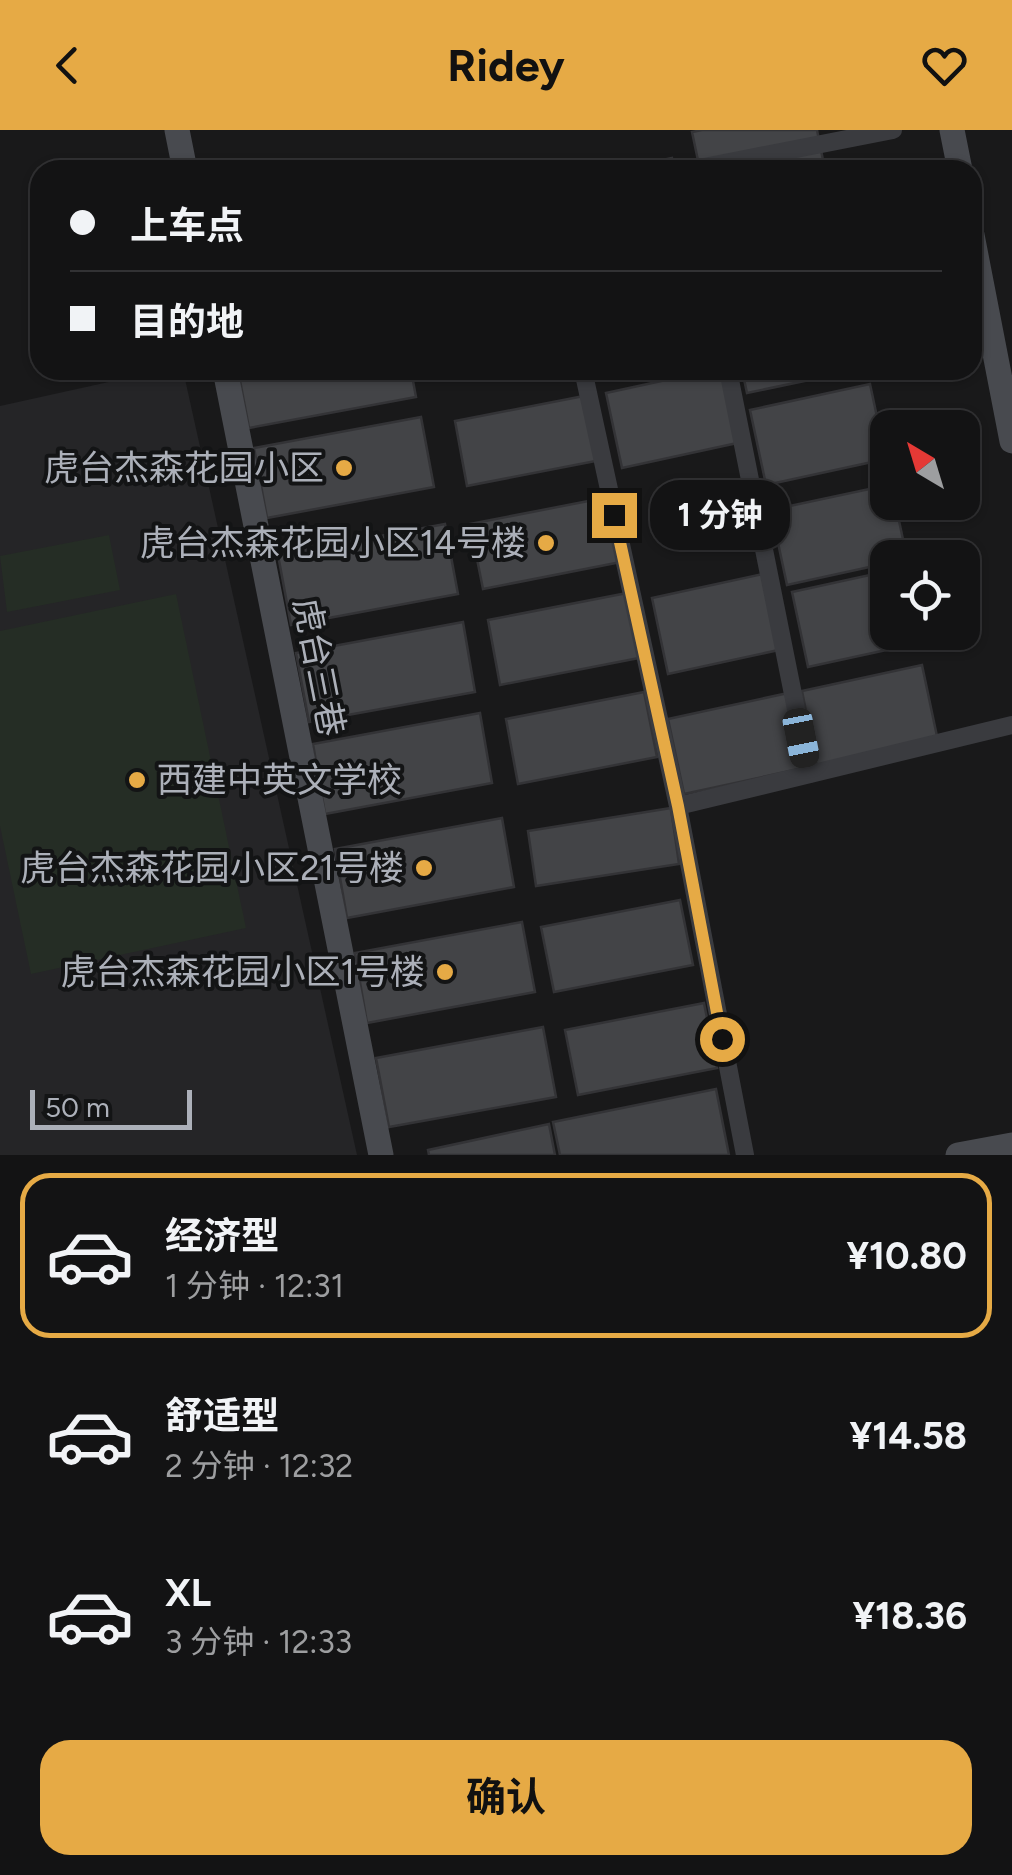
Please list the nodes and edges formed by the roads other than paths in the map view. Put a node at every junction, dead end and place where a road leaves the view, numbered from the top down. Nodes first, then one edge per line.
1 (177, 130) edge
2 (893, 130) edge
3 (952, 130) edge
4 (183, 160) edge
5 (740, 160) edge
6 (958, 160) edge
7 (982, 286) edge
8 (226, 380) edge
9 (585, 380) edge
10 (730, 380) edge
11 (1012, 440) edge
12 (1012, 725) edge
13 (808, 774) junction
14 (678, 806) junction
15 (1012, 1145) edge
16 (380, 1155) edge
17 (745, 1155) edge
18 (958, 1155) edge

1 - 4 street
2 - 5 street
3 - 6 street
7 - 11 street
8 - 16 street, 虎台三巷
9 - 14 street
10 - 13 street
12 - 13 street
13 - 14 street
14 - 17 street
15 - 18 street

